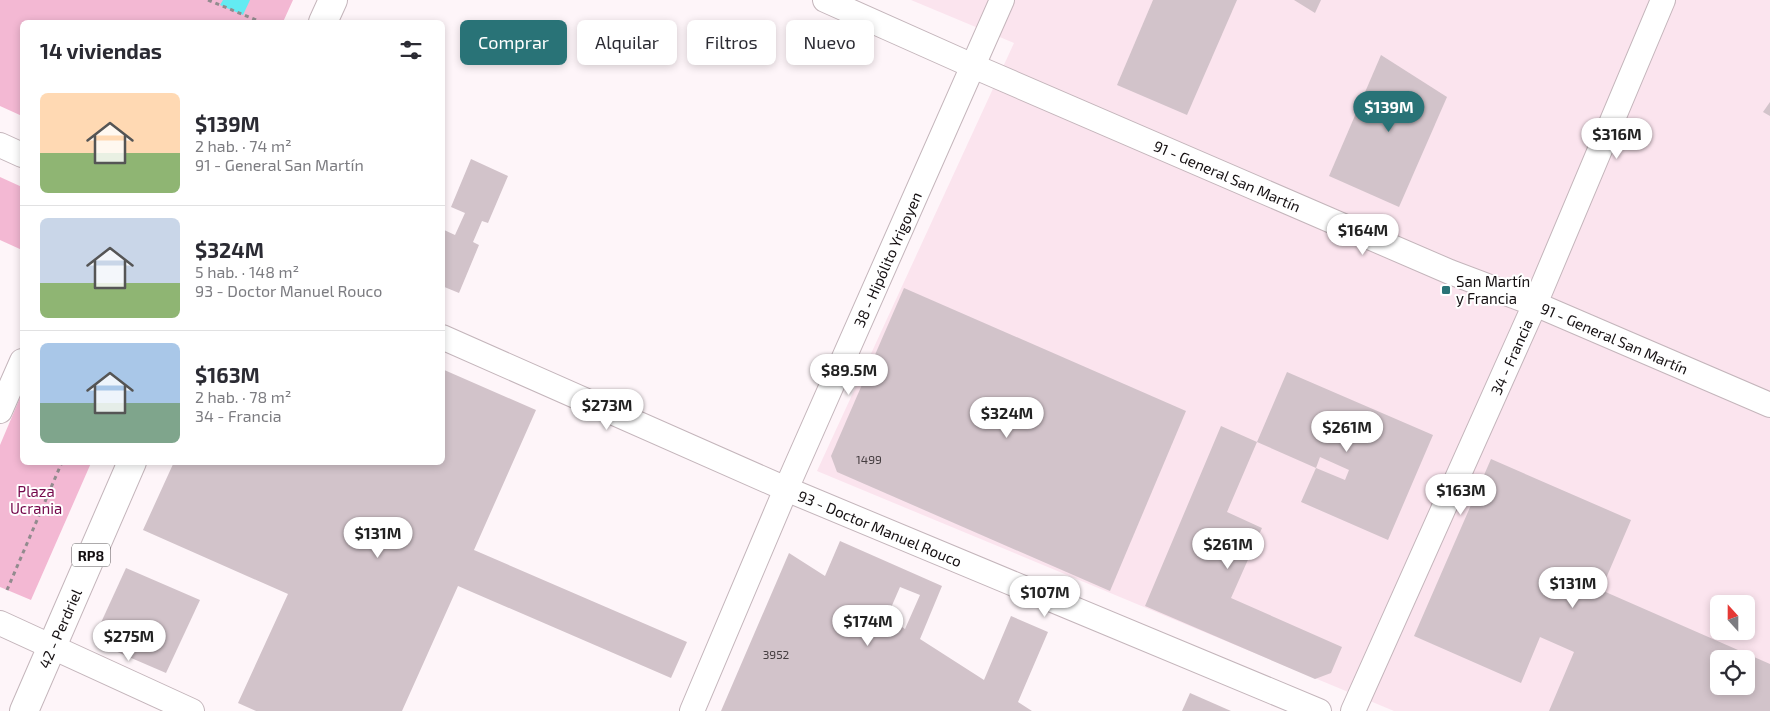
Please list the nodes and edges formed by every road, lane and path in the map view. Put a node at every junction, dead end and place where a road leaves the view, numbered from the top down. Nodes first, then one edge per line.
1 (208, 0) edge
2 (333, 0) edge
3 (825, 0) edge
4 (1002, 0) edge
5 (1663, 0) edge
6 (256, 20) dead end
7 (324, 20) edge
8 (973, 66) junction
9 (0, 145) edge
10 (20, 154) edge
11 (1535, 304) junction
12 (445, 338) edge
13 (20, 366) edge
14 (1770, 405) edge
15 (0, 411) edge
16 (61, 465) edge
17 (131, 465) edge
18 (786, 489) junction
19 (7, 590) dead end
20 (0, 623) edge
21 (50, 648) junction
22 (24, 711) edge
23 (192, 711) edge
24 (692, 711) edge
25 (1319, 711) edge
26 (1353, 711) edge

1 - 6 path
2 - 7 main road
3 - 8 street, 91 - General San Martín
4 - 8 street, 38 - Hipólito Yrigoyen
5 - 11 street, 34 - Francia
8 - 11 street, 91 - General San Martín
8 - 18 street, 38 - Hipólito Yrigoyen
9 - 10 street
11 - 14 street, 91 - General San Martín
11 - 26 street, 34 - Francia
12 - 18 street, 93 - Doctor Manuel Rouco
13 - 15 street
16 - 19 path
17 - 21 main road, 42 - Perdriel / RP8
18 - 24 street, 38 - Hipólito Yrigoyen
18 - 25 street, 93 - Doctor Manuel Rouco
20 - 21 street
21 - 22 main road, 42 - Perdriel / RP8
21 - 23 street

